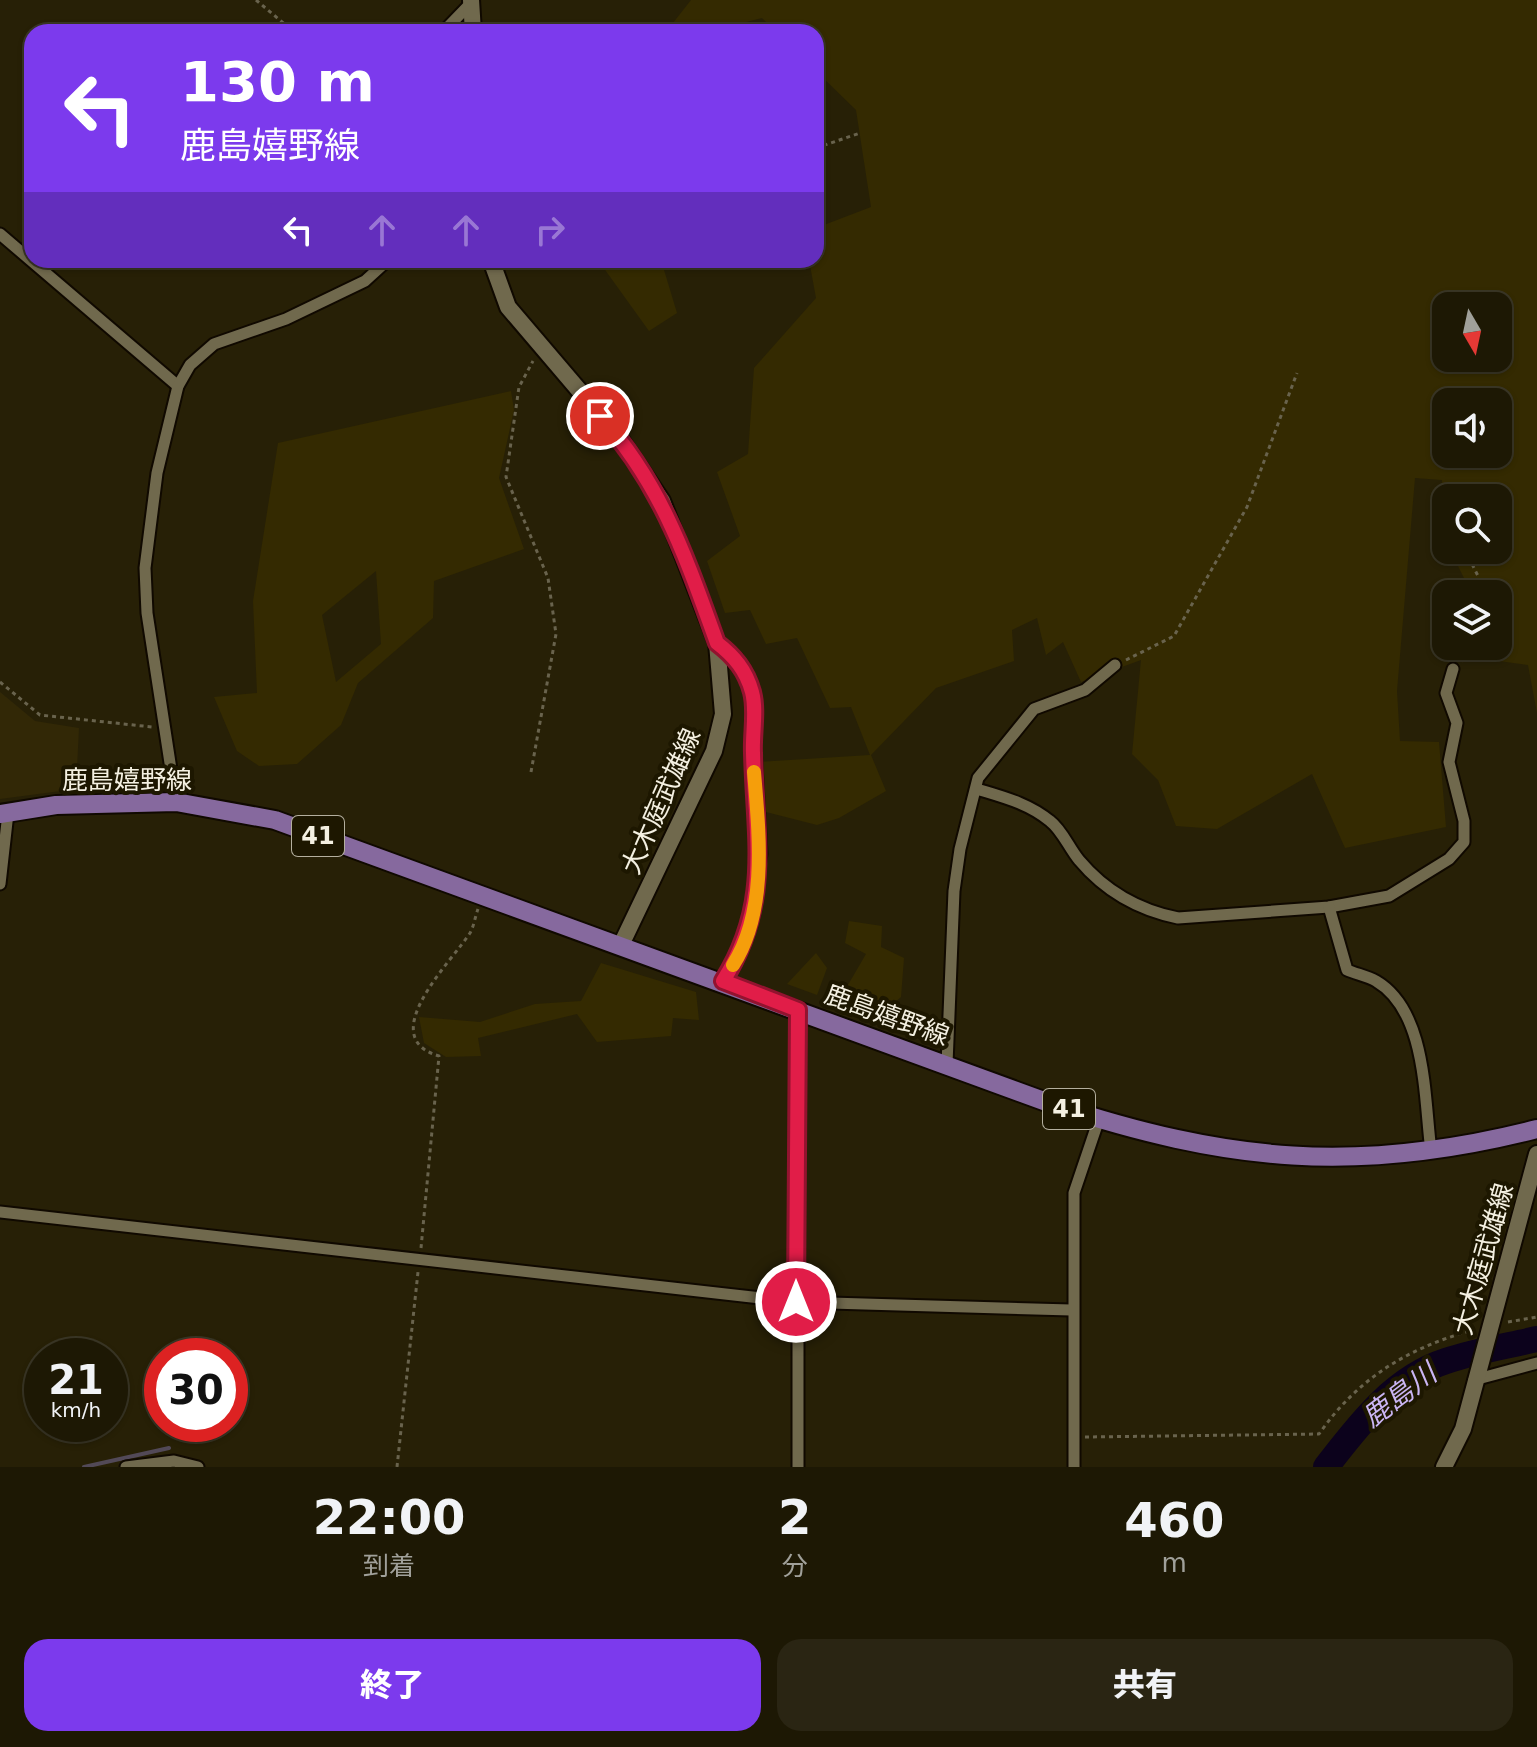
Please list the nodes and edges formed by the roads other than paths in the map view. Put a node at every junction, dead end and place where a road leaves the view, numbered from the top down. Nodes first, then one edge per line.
1 (472, 1) edge
2 (450, 24) edge
3 (473, 24) edge
4 (0, 234) edge
5 (24, 254) edge
6 (40, 268) edge
7 (377, 268) edge
8 (494, 268) edge
9 (178, 386) junction
10 (717, 643) junction
11 (1115, 665) road end
12 (1453, 669) road end
13 (977, 789) junction
14 (176, 802) junction
15 (4, 813) edge
16 (0, 884) edge
17 (1329, 907) junction
18 (621, 945) junction
19 (723, 981) junction
20 (798, 1010) junction
21 (947, 1064) junction
22 (1099, 1119) junction
23 (1537, 1129) edge
24 (1431, 1151) junction
25 (1537, 1154) edge
26 (0, 1212) edge
27 (796, 1302) junction
28 (1071, 1310) junction
29 (1537, 1363) edge
30 (1474, 1380) junction
31 (126, 1467) edge
32 (198, 1467) edge
33 (798, 1467) edge
34 (1074, 1467) edge
35 (1444, 1467) edge

1 - 2 street
1 - 3 main road
4 - 5 street
6 - 9 street
7 - 9 street
8 - 10 main road, 大木庭武雄線
9 - 14 street
10 - 18 main road, 大木庭武雄線
10 - 19 street
11 - 13 street
12 - 17 street
13 - 17 street
13 - 21 street
14 - 15 main road, 鹿島嬉野線 / 41
14 - 18 main road, 鹿島嬉野線 / 41
15 - 16 street
17 - 24 street
18 - 19 main road, 鹿島嬉野線 / 41
19 - 20 main road, 鹿島嬉野線 / 41
20 - 21 main road, 鹿島嬉野線 / 41
20 - 27 street
21 - 22 main road, 鹿島嬉野線 / 41
22 - 24 main road, 鹿島嬉野線 / 41
22 - 28 street
23 - 24 main road, 鹿島嬉野線 / 41
25 - 30 main road, 大木庭武雄線
26 - 27 street
27 - 28 street
27 - 33 street
28 - 34 street
29 - 30 street
30 - 35 main road, 大木庭武雄線
31 - 32 street

